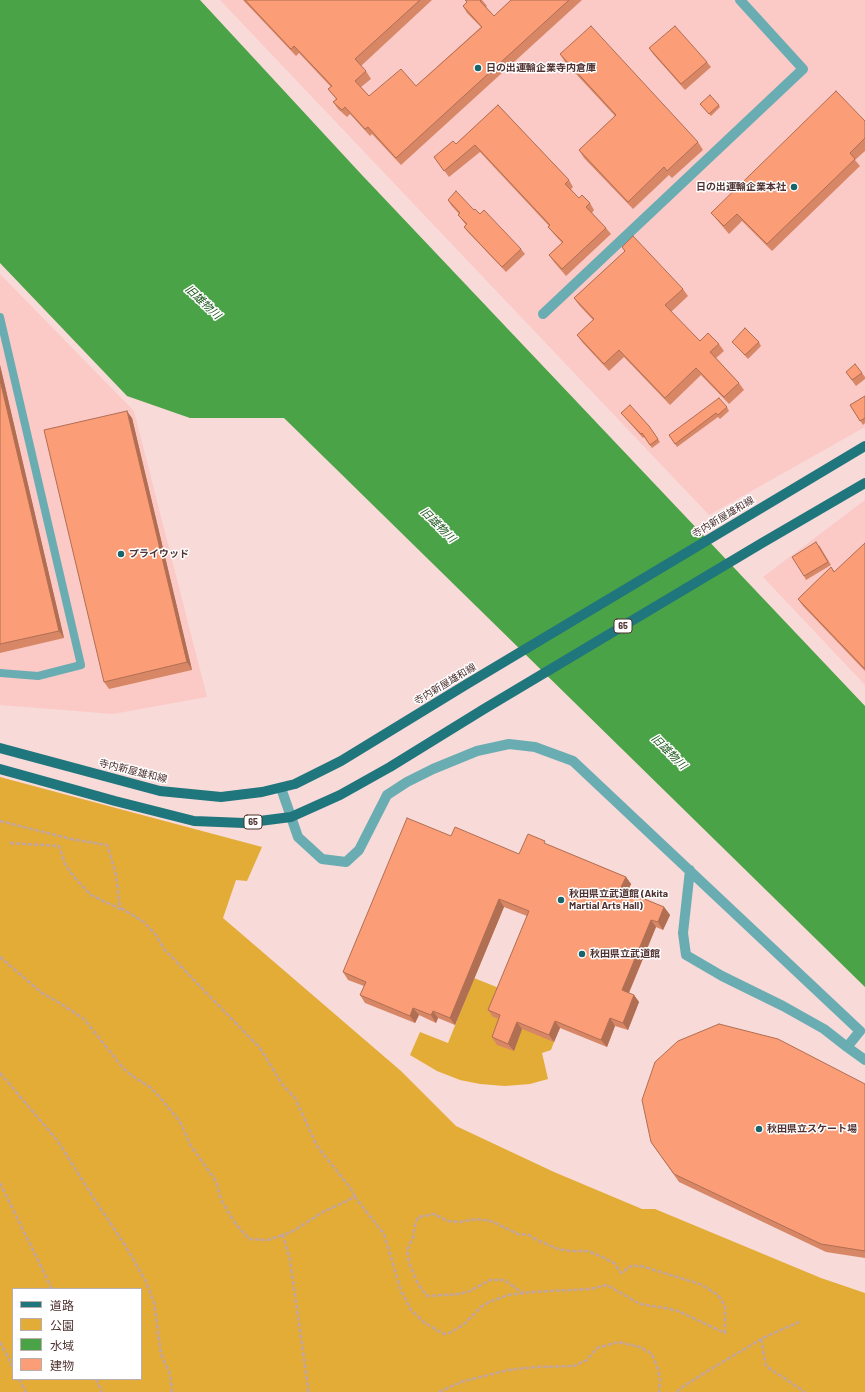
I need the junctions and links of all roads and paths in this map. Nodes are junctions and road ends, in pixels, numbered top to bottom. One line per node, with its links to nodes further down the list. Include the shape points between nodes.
1 (740, 0): 2 (street, via 803,69)
2 (543, 314)
3 (0, 317): 6 (lane, via 81,665 38,676)
4 (865, 446): 9 (main road, 寺内新屋雄和線, via 341,761 295,784)
5 (865, 483): 10 (main road, 65, via 390,767 340,795)
6 (0, 673)
7 (0, 748): 9 (main road, 寺内新屋雄和線, via 160,791 221,797)
8 (0, 769): 10 (main road, 65, via 194,821 244,824)
9 (281, 788): 10 (street)
10 (291, 817): 13 (street, via 298,837 322,859 346,862 359,850 388,795 407,782 477,751 509,744 535,747 573,761)
11 (0, 821): 12 (path, via 70,839 107,845 116,874 120,908 91,895 65,864 59,846)
12 (9, 843)
13 (690, 870): 16 (street, via 860,1031); 16 (street, via 684,932 686,955 824,1029)
14 (121, 908): 20 (path, via 144,922 164,949 260,1048 282,1084 295,1098 317,1146)
15 (0, 957): 21 (path, via 42,993 84,1019 123,1068 159,1096 180,1122 191,1146 216,1181 222,1200 235,1223 249,1239 268,1240)
16 (847, 1047): 17 (street)
17 (865, 1060)
18 (0, 1073): 32 (path, via 57,1140 146,1282 154,1302 162,1354 170,1374)
19 (0, 1183): 22 (path)
20 (355, 1197): 21 (path); 23 (path, via 384,1234 400,1291 411,1310 425,1323 444,1334 463,1325 489,1302)
21 (283, 1235): 33 (path, via 290,1260)
22 (52, 1288)
23 (523, 1293): 23 (path, via 590,1289 607,1284 640,1304 678,1312 725,1333 725,1306 718,1295 700,1284 641,1266 631,1266 621,1273 614,1263 588,1251 558,1249 491,1221 476,1218 460,1222 448,1221 434,1214 418,1217 407,1250 409,1263 418,1284 427,1296 460,1294 490,1280 504,1280)
24 (799, 1322): 25 (path)
25 (761, 1340): 36 (path); 37 (path, via 766,1366)
26 (0, 1342): 27 (path)
27 (12, 1365)
28 (20, 1380): 30 (path)
29 (96, 1380): 31 (path)
30 (26, 1392)
31 (102, 1392)
32 (172, 1392)
33 (308, 1392)
34 (439, 1392): 35 (path, via 461,1382 508,1370 574,1366 588,1360 597,1348 618,1342 640,1347 652,1354 658,1369)
35 (659, 1392)
36 (677, 1392)
37 (805, 1392)

